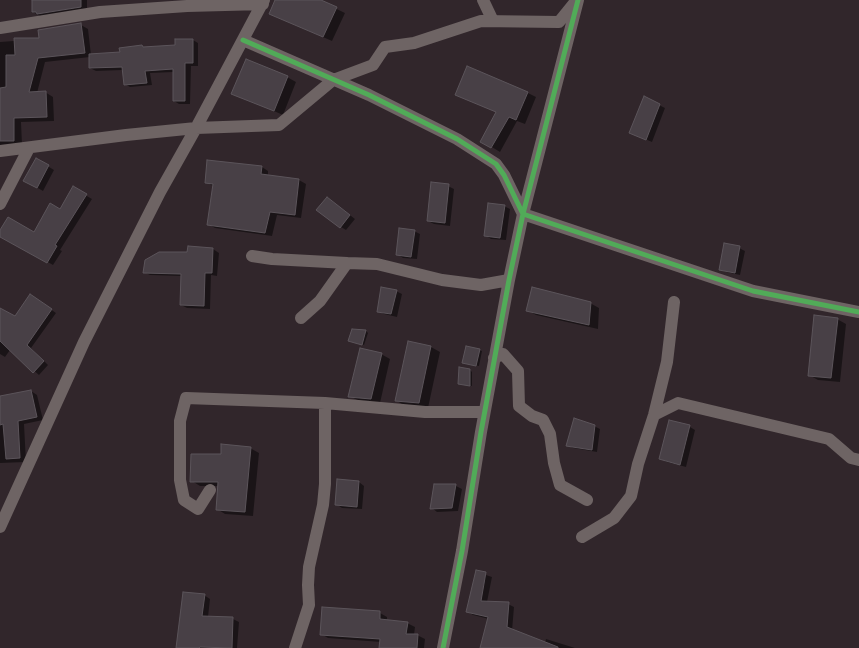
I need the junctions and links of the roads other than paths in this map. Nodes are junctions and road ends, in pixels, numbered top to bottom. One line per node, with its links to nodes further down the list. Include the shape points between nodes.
1 (483, 0): 6 (street)
2 (577, 0): 6 (street, via 559,22); 14 (street)
3 (264, 2): 4 (street); 8 (street)
4 (171, 4): 5 (street)
5 (115, 6): 7 (street)
6 (493, 20): 9 (street, via 481,20 414,43 385,47 373,65)
7 (0, 28)
8 (243, 40): 9 (street); 10 (street)
9 (333, 80): 10 (street, via 279,125); 14 (street, via 432,126 496,164)
10 (196, 128): 11 (street); 28 (street, via 84,342)
11 (30, 148): 12 (street); 13 (street)
12 (0, 151)
13 (0, 204)
14 (523, 214): 17 (street); 19 (street, via 753,290)
15 (252, 256): 16 (street)
16 (347, 264): 17 (street, via 377,264 442,280 481,285); 20 (street, via 320,301)
17 (509, 280): 21 (street)
18 (674, 302): 24 (street, via 667,362)
19 (859, 312)
20 (301, 318)
21 (494, 358): 23 (street); 27 (street, via 503,354 518,371 519,406 543,420 550,434 560,485)
22 (325, 403): 23 (street, via 425,412); 26 (street, via 186,398 180,421 180,480 184,500 198,509); 30 (street, via 323,505 309,567 309,605)
23 (484, 412): 31 (street)
24 (654, 415): 25 (street, via 678,403 828,439 851,458); 29 (street, via 630,496 614,518)
25 (859, 460)
26 (210, 490)
27 (587, 500)
28 (0, 527)
29 (582, 537)
30 (295, 648)
31 (443, 648)

